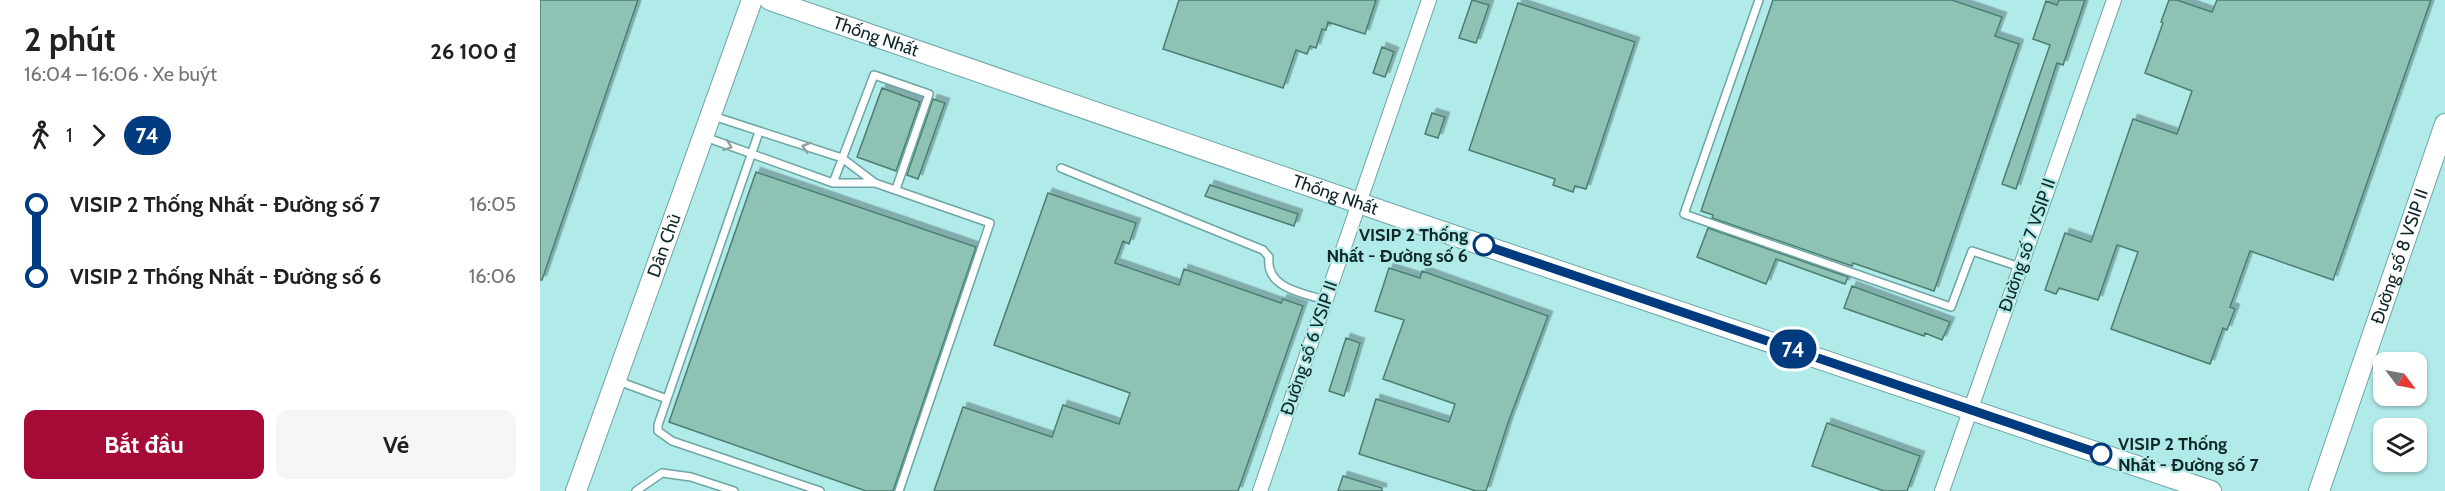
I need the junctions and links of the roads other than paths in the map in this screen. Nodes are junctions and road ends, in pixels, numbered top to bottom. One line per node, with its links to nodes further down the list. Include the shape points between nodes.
1 (752, 0): 6 (street, Dân Chủ)
2 (770, 0): 16 (street, Thống Nhất)
3 (1429, 0): 16 (street, Đường số 6 VSIP II)
4 (1759, 0): 17 (lane, via 1684,214 1951,307 1971,251)
5 (2114, 0): 17 (street, Đường số 7 VSIP II)
6 (711, 115): 8 (lane); 9 (street, Dân Chủ)
7 (2445, 124): 30 (street, Đường số 8 VSIP II)
8 (759, 132): 10 (lane); 11 (lane, one-way to 8)
9 (703, 137): 10 (lane, one-way to 10); 19 (street, Dân Chủ)
10 (752, 155): 13 (lane); 20 (lane)
11 (842, 158): 13 (lane); 14 (lane); 15 (lane, via 874,75 929,94)
12 (1061, 168): 18 (lane, via 1263,250 1269,257 1270,275 1278,282)
13 (833, 183): 14 (lane)
14 (875, 183): 15 (lane)
15 (896, 189): 26 (lane, via 990,223)
16 (1358, 202): 18 (street, Đường số 6 VSIP II); 21 (street, Thống Nhất)
17 (2020, 267): 21 (street, Đường số 7 VSIP II)
18 (1325, 300): 27 (street, Đường số 6 VSIP II)
19 (615, 380): 20 (lane); 22 (street, Dân Chủ)
20 (667, 399): 25 (lane, via 658,425 658,431 665,436)
21 (1970, 409): 28 (street, Đường số 7 VSIP II); 29 (street, Thống Nhất)
22 (576, 491)
23 (636, 491): 24 (lane, via 662,473 691,477)
24 (734, 491)
25 (820, 491)
26 (899, 491)
27 (1260, 491)
28 (1942, 491)
29 (2211, 491)
30 (2319, 491)

